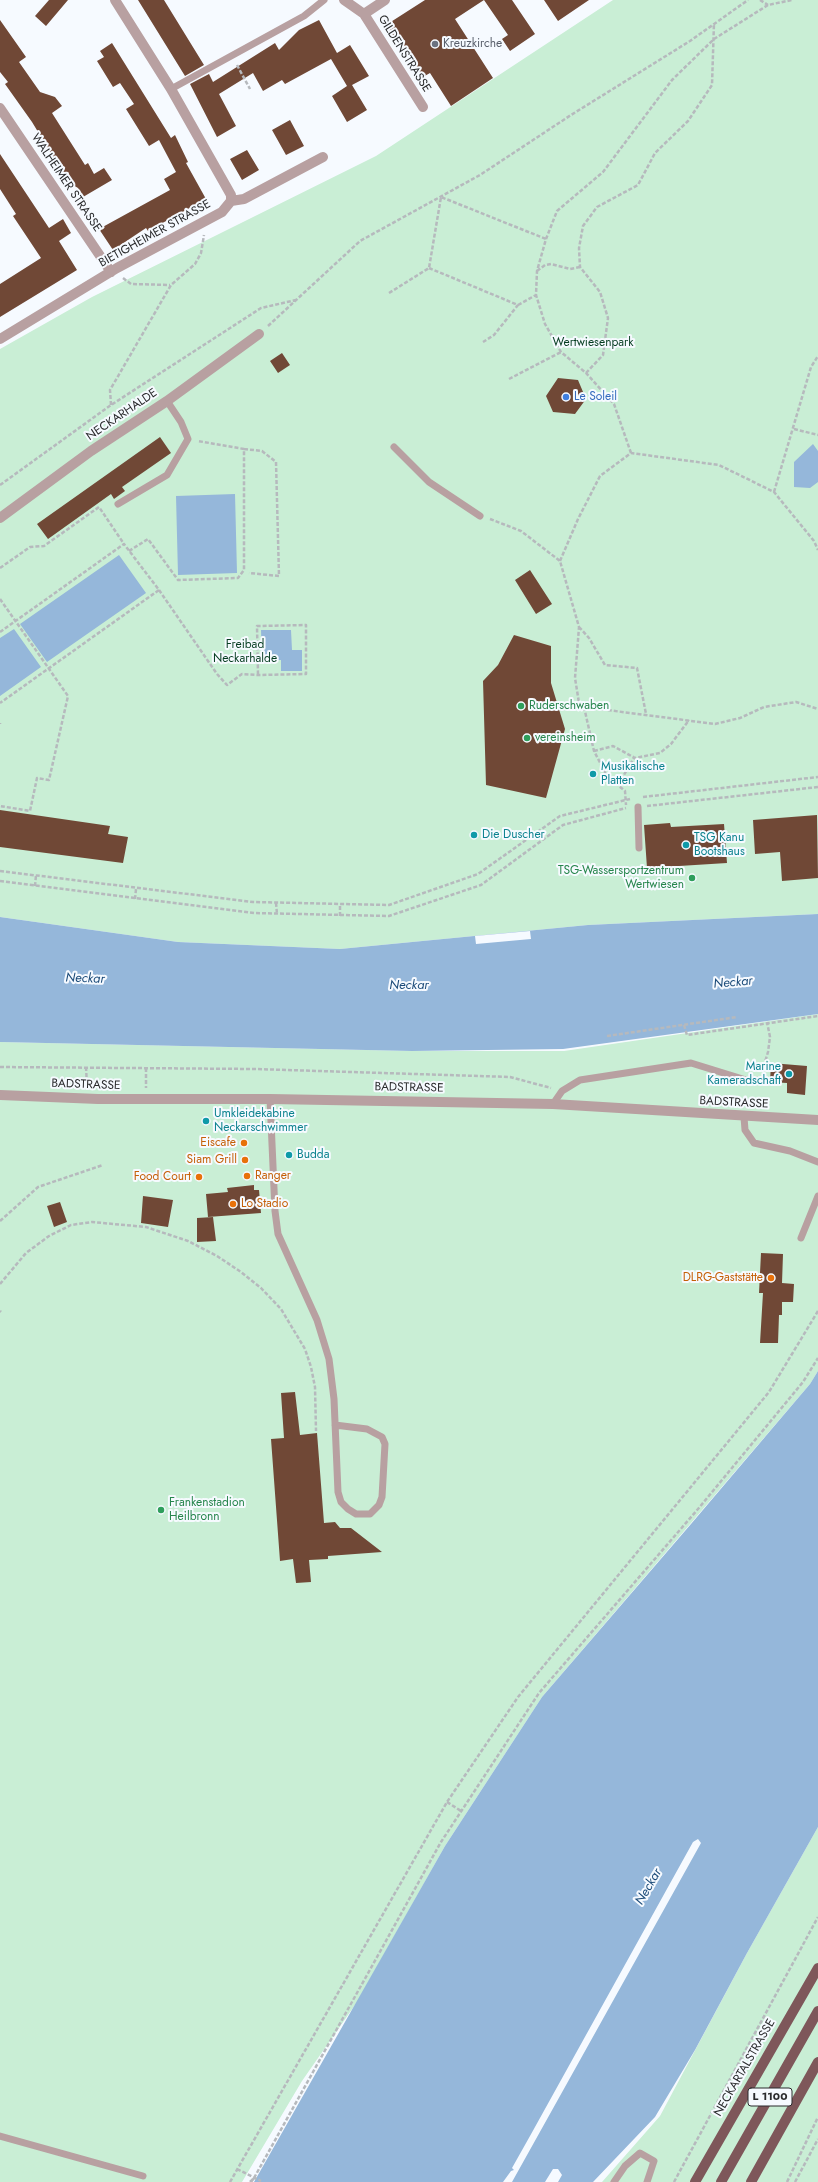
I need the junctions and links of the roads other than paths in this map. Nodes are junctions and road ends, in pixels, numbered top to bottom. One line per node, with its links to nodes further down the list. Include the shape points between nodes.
1 (115, 0): 6 (street)
2 (324, 0): 6 (lane, via 304,16)
3 (344, 0): 5 (street, GILDENSTRASSE)
4 (385, 0): 5 (street)
5 (364, 14): 8 (street, GILDENSTRASSE)
6 (171, 89): 10 (street, via 232,195)
7 (0, 108): 11 (street, WALHEIMER STRASSE)
8 (423, 108)
9 (323, 157): 10 (street, BIETIGHEIMER STRASSE, via 244,199)
10 (231, 201): 11 (street, BIETIGHEIMER STRASSE, via 227,208 203,223)
11 (114, 270): 13 (street, BIETIGHEIMER STRASSE)
12 (259, 334): 14 (street, NECKARHALDE)
13 (0, 339)
14 (167, 401): 16 (lane, via 181,422 188,439 167,475); 18 (street, NECKARHALDE, via 91,451)
15 (394, 447): 17 (lane, via 429,482)
16 (118, 504)
17 (480, 516)
18 (0, 518)
19 (638, 807): 20 (lane)
20 (639, 848)
21 (756, 1080): 24 (lane, via 746,1080 691,1063 580,1080 562,1091)
22 (0, 1095): 23 (street, BADSTRASSE)
23 (270, 1099): 24 (street, BADSTRASSE); 30 (lane, via 278,1234 306,1292 324,1342 334,1399)
24 (552, 1104): 25 (street, BADSTRASSE)
25 (744, 1117): 26 (street, BADSTRASSE); 27 (lane, via 745,1130 754,1143 790,1150)
26 (818, 1120)
27 (818, 1162)
28 (818, 1196): 29 (lane)
29 (801, 1238)
30 (335, 1425): 30 (lane, via 335,1462 341,1502 356,1514 370,1514 382,1497 385,1444 382,1437 367,1429)
31 (818, 1968): 38 (main road, NECKARTALSTRASSE)
32 (818, 2011): 39 (main road, L 1100)
33 (818, 2062): 40 (main road, L 1100)
34 (0, 2136): 35 (lane)
35 (143, 2176)
36 (614, 2182): 37 (lane, via 625,2166 640,2153 654,2161)
37 (647, 2182)
38 (695, 2182)
39 (721, 2182)
40 (752, 2182)

